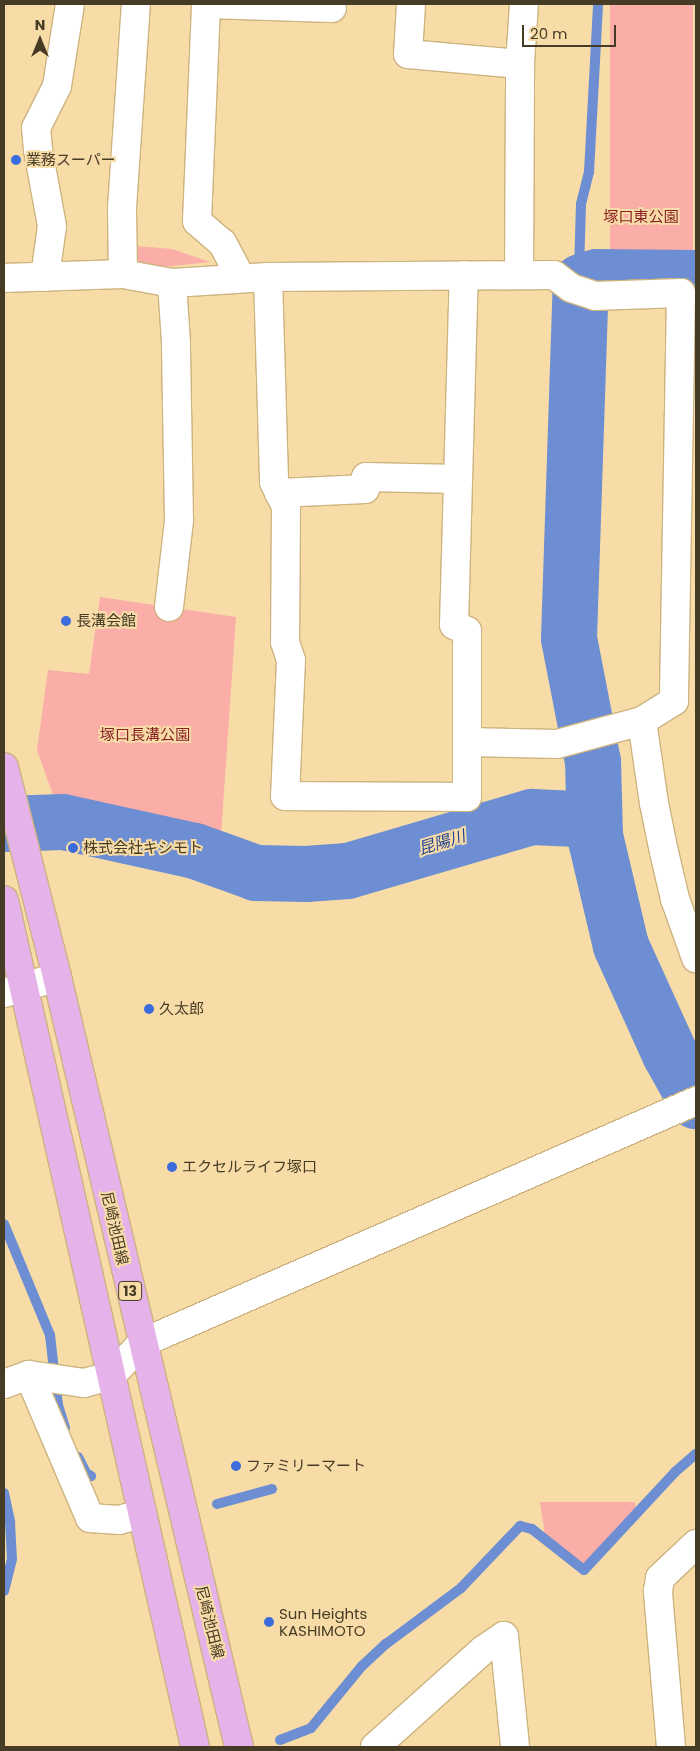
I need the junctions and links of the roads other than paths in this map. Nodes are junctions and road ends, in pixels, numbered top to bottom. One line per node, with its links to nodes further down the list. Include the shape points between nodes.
1 (70, 4): 10 (street, via 57,86 36,128 52,226)
2 (136, 4): 7 (street, via 122,208)
3 (411, 4): 6 (street, via 408,54)
4 (524, 4): 6 (street)
5 (332, 8): 13 (street, via 206,4 197,221 222,243)
6 (520, 64): 9 (street)
7 (122, 274): 10 (street); 14 (street)
8 (464, 275): 9 (street); 11 (street); 15 (street)
9 (519, 275): 18 (street, via 554,275 583,292 680,293 674,701)
10 (45, 277): 12 (street)
11 (268, 277): 13 (street); 16 (street, via 274,482)
12 (4, 278)
13 (241, 278): 14 (street)
14 (172, 282): 17 (street, via 179,520)
15 (458, 479): 16 (street, via 366,477 365,490); 19 (street, via 454,625 467,631)
16 (280, 493): 19 (street, via 286,507 285,642 291,660 285,796 467,797)
17 (169, 607)
18 (642, 721): 19 (street, via 557,744); 22 (street, via 664,852 675,898)
19 (468, 742)
20 (4, 767): 23 (main road, 尼崎池田線 / 13)
21 (4, 900): 24 (main road, 13)
22 (696, 958)
23 (57, 978): 24 (street); 26 (main road, 尼崎池田線 / 13)
24 (14, 990): 27 (main road, 13)
25 (690, 1104): 26 (street)
26 (142, 1343): 27 (street); 33 (main road, 尼崎池田線 / 13)
27 (111, 1376): 28 (street, via 84,1383); 30 (main road, 13)
28 (47, 1378): 29 (street); 30 (street, via 90,1518 119,1520)
29 (4, 1384)
30 (142, 1514): 32 (main road, 13)
31 (696, 1544): 36 (street, via 660,1578 658,1591)
32 (195, 1747)
33 (239, 1747)
34 (375, 1747): 35 (street, via 483,1650 504,1636)
35 (515, 1747)
36 (671, 1747)

